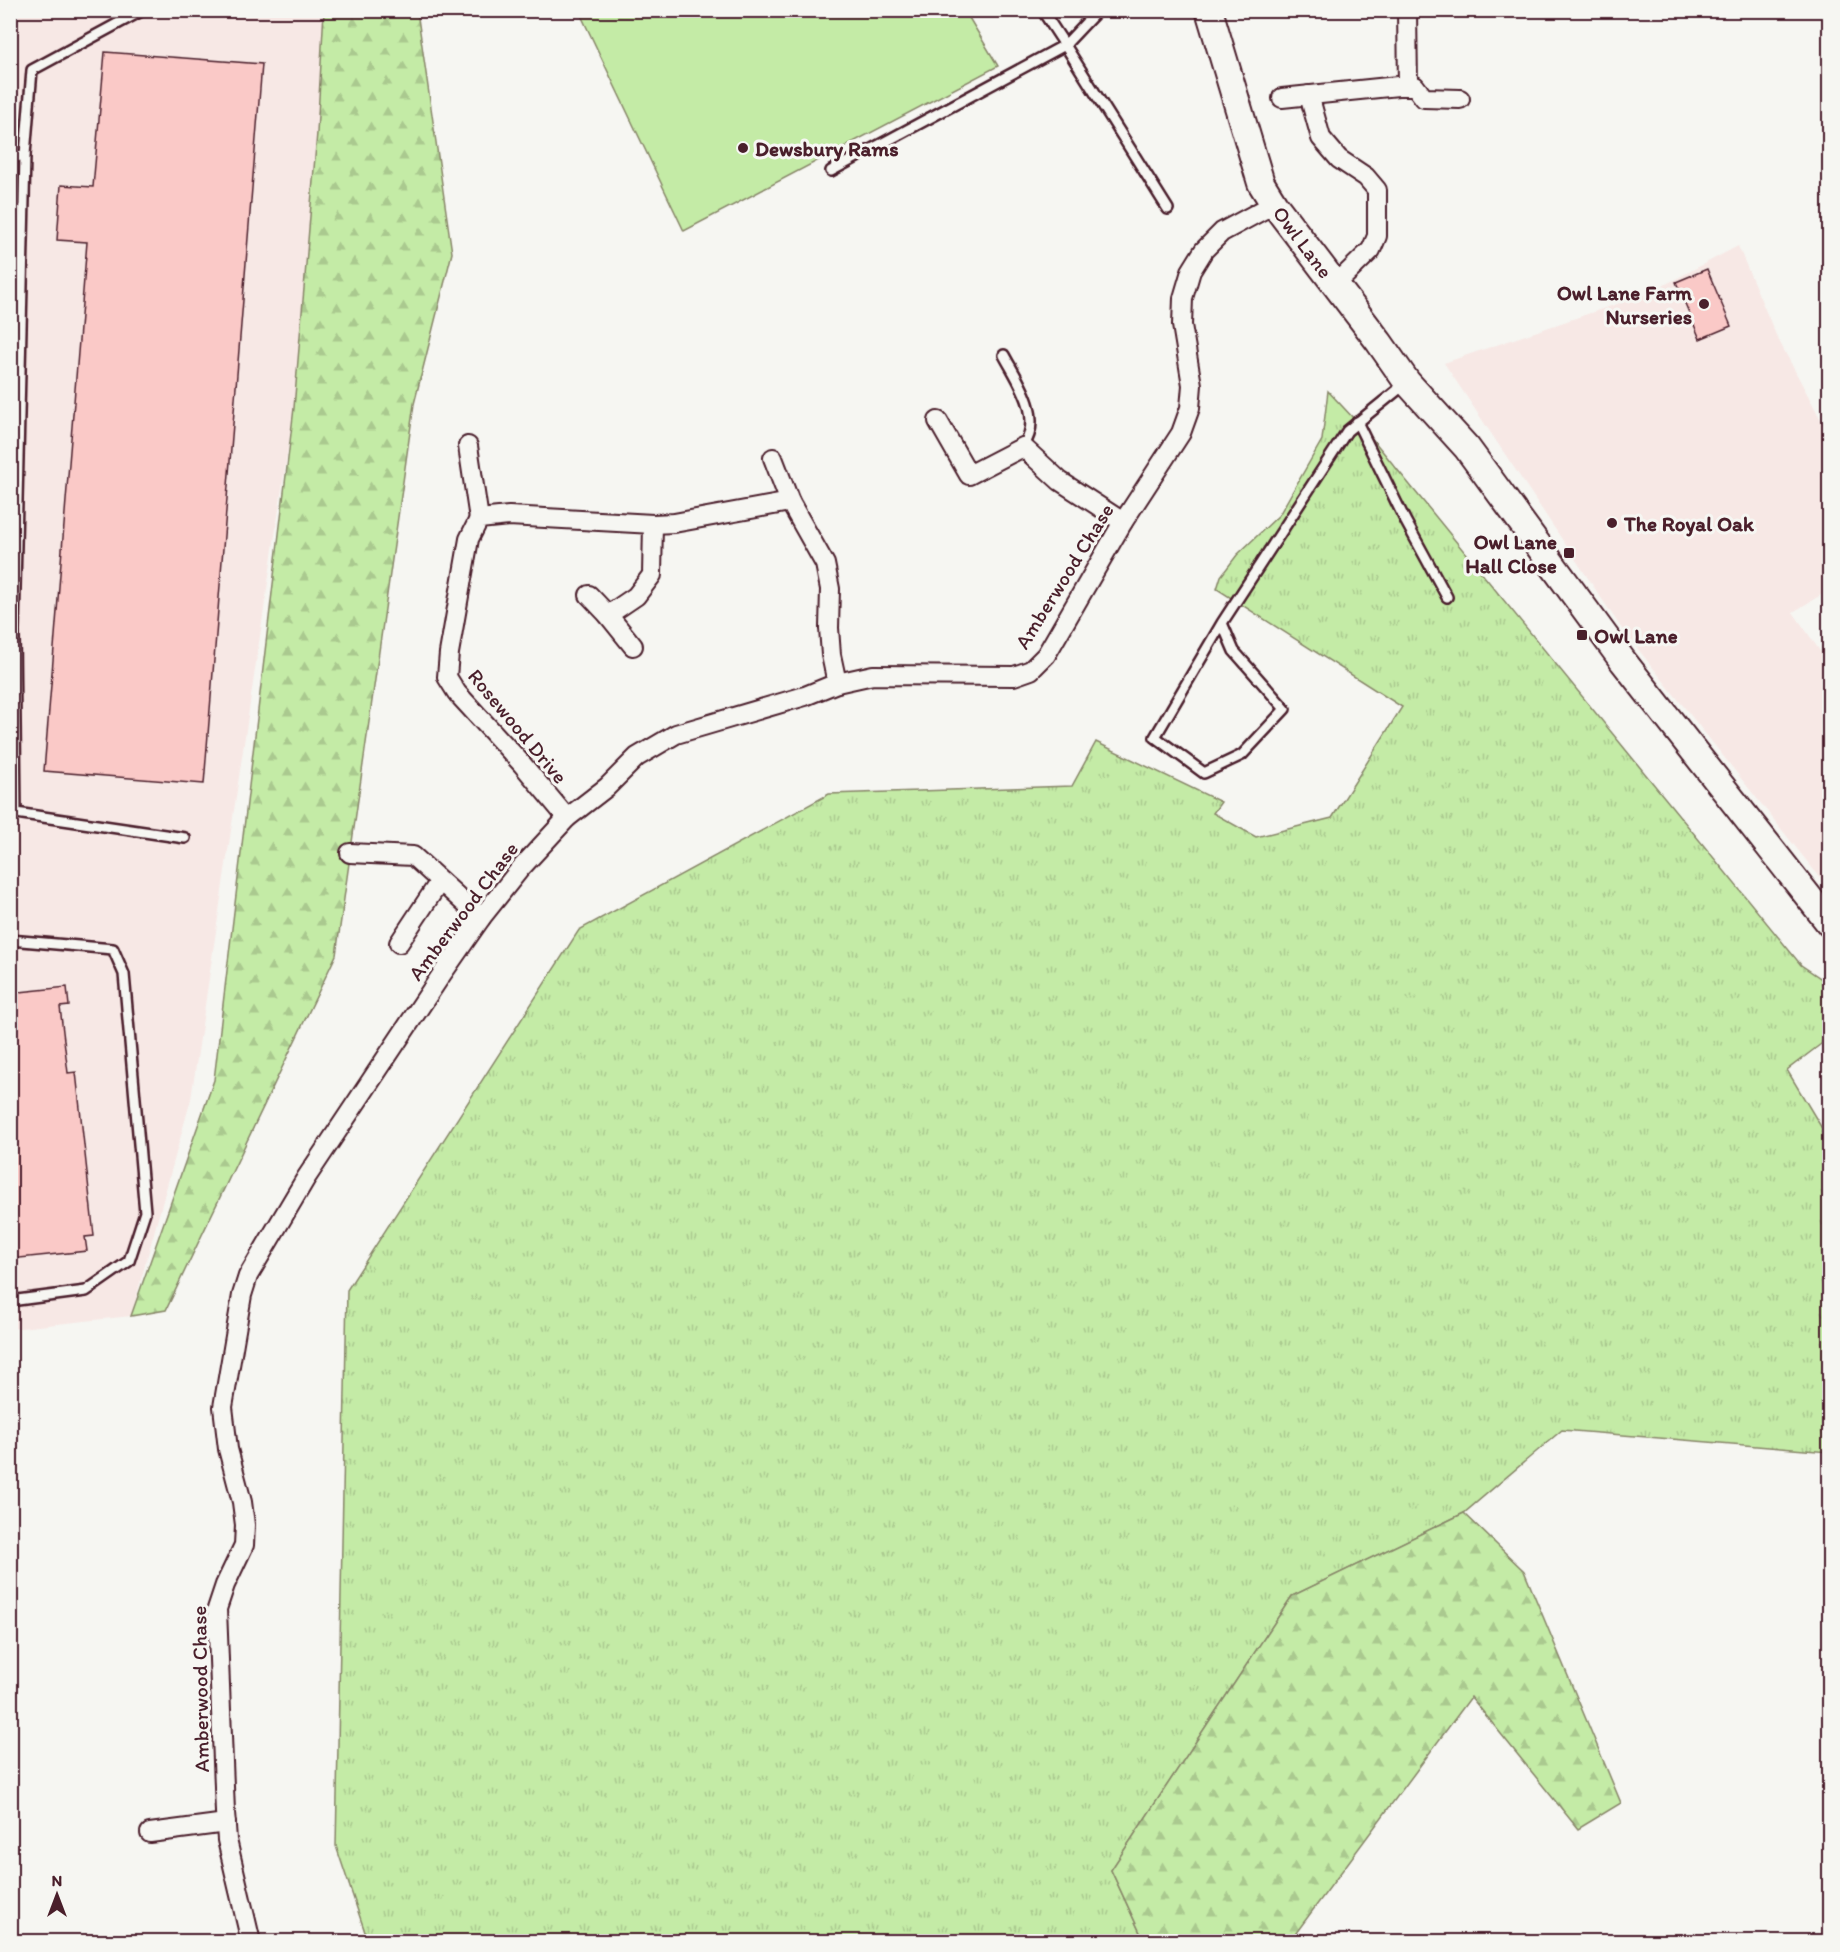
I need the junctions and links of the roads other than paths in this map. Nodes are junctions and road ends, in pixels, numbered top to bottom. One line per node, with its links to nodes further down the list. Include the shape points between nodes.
1 (143, 10): 11 (lane, via 32,70)
2 (1042, 10): 6 (lane)
3 (1098, 10): 6 (lane)
4 (1407, 10): 7 (street)
5 (1208, 11): 14 (main road, Owl Lane, via 1261,183)
6 (1065, 45): 13 (lane); 15 (lane)
7 (1408, 86): 8 (street); 10 (street, via 1415,86 1424,98)
8 (1309, 95): 9 (street); 16 (street, via 1321,138 1339,159 1366,177 1377,190 1377,236 1371,250)
9 (1282, 98)
10 (1460, 99)
11 (25, 155): 12 (lane); 33 (lane)
12 (10, 158)
13 (831, 171)
14 (1274, 204): 16 (main road, Owl Lane); 26 (street, Amberwood Chase, via 1222,232 1191,271 1183,298 1182,325 1192,384 1190,408 1181,433)
15 (1168, 209)
16 (1335, 285): 18 (main road, Owl Lane)
17 (1004, 355): 22 (lane, via 1032,417 1030,436)
18 (1407, 382): 20 (lane); 40 (main road, Owl Lane, via 1467,448 1623,662)
19 (938, 421): 22 (street, via 969,475)
20 (1357, 422): 29 (lane); 31 (lane, via 1347,431)
21 (468, 446): 25 (street)
22 (1023, 447): 26 (street, via 1060,481)
23 (773, 458): 24 (street)
24 (790, 502): 27 (street); 34 (street, via 825,564 830,589 829,637)
25 (479, 519): 27 (street, via 508,516); 35 (street, Rosewood Drive, via 469,539 447,677)
26 (1123, 522): 34 (street, Amberwood Chase, via 1046,655 1031,670 1014,676 873,675)
27 (653, 524): 30 (street, via 652,575 636,596)
28 (589, 595): 30 (street)
29 (1447, 597)
30 (608, 615): 32 (street)
31 (1222, 623): 31 (lane, via 1155,737 1204,773 1242,755 1285,709 1234,651)
32 (633, 646)
33 (13, 668): 36 (lane, via 16,813)
34 (837, 683): 35 (street, Amberwood Chase, via 676,734 638,757)
35 (567, 818): 39 (street, Amberwood Chase)
36 (185, 838)
37 (350, 853): 38 (street, via 413,856)
38 (440, 881): 39 (street); 42 (street)
39 (481, 918): 44 (street, Amberwood Chase, via 306,1178 260,1254 242,1295 223,1407 245,1525 244,1545 217,1609)
40 (1830, 924)
41 (10, 940): 43 (lane, via 113,949 124,974 145,1212 129,1261 86,1291)
42 (399, 943)
43 (10, 1301)
44 (226, 1823): 45 (street); 46 (street, Amberwood Chase)
45 (150, 1833)
46 (251, 1941)

